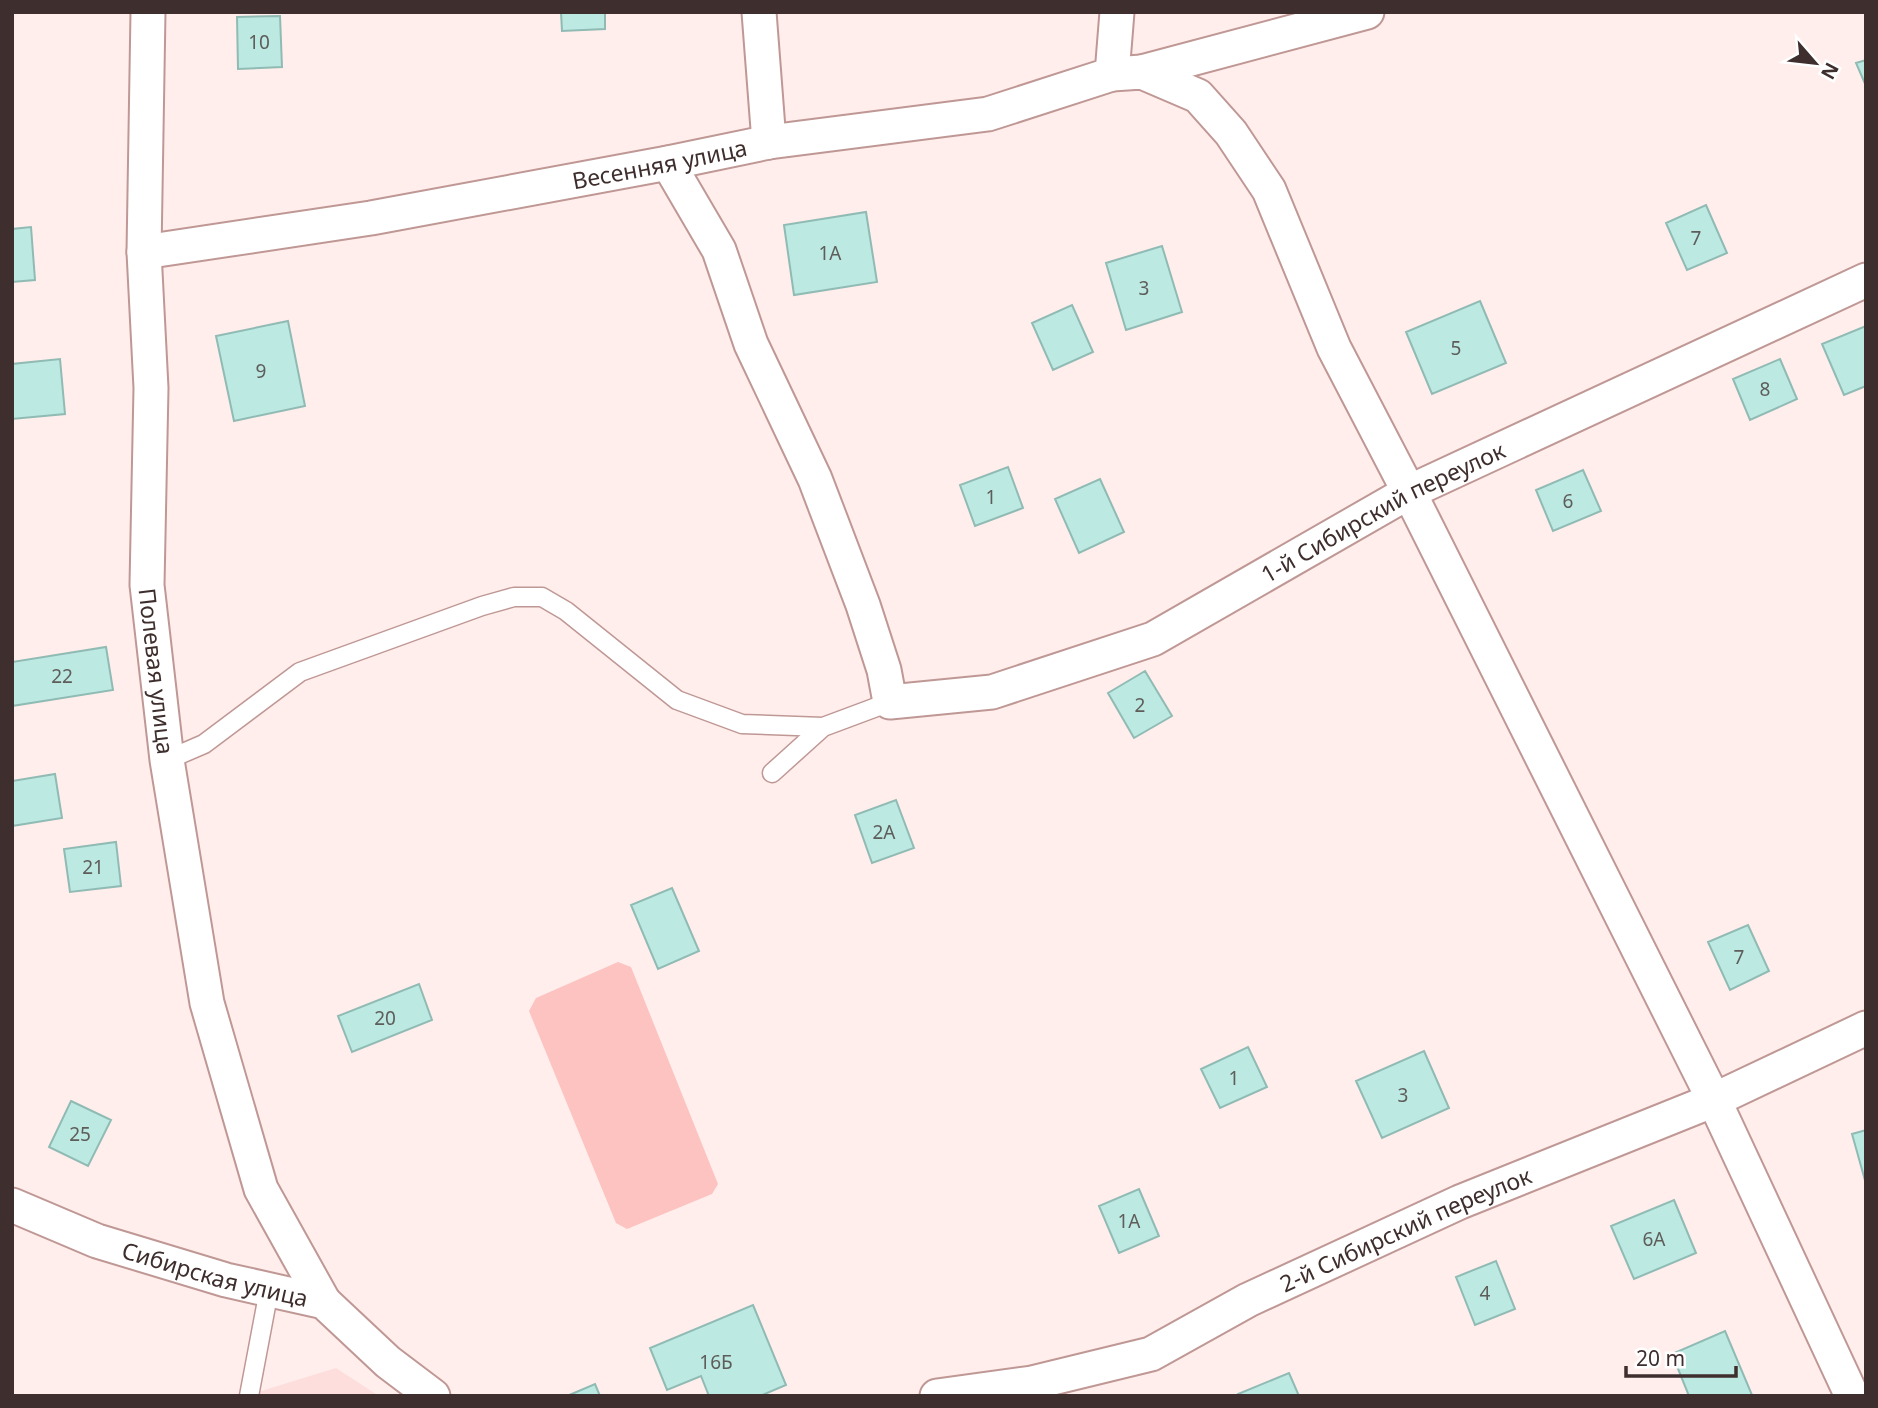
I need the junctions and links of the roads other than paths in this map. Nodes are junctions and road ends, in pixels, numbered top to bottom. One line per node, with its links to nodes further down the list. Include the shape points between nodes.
1 (148, 12): 8 (street, Полевая улица)
2 (759, 12): 6 (street)
3 (1117, 12): 5 (street)
4 (1367, 12): 5 (street, Весенняя улица)
5 (1127, 73): 6 (street, Весенняя улица, via 988,114); 10 (street, via 1198,96 1231,133 1269,190 1334,348)
6 (769, 142): 7 (street, Весенняя улица)
7 (668, 163): 8 (street, Весенняя улица, via 371,218); 11 (street, via 719,250 751,344 815,479 863,605)
8 (145, 252): 13 (street, Полевая улица, via 151,388 147,585)
9 (1866, 280): 10 (street, 1-й Сибирский переулок)
10 (1409, 492): 11 (street, 1-й Сибирский переулок, via 1153,639 992,692); 16 (street)
11 (890, 702): 12 (lane)
12 (823, 727): 13 (lane, via 742,724 677,700 566,611 542,597 514,597 300,671 204,744); 14 (lane)
13 (167, 760): 19 (street, Полевая улица, via 208,1003 253,1162 261,1189)
14 (772, 773)
15 (1866, 1028): 16 (street, 2-й Сибирский переулок)
16 (1714, 1100): 20 (street, 2-й Сибирский переулок, via 1460,1202 1248,1300 1151,1354); 24 (street)
17 (12, 1205): 18 (street, Сибирская улица, via 97,1241)
18 (269, 1290): 19 (street, Сибирская улица); 21 (lane)
19 (324, 1302): 22 (street, Сибирская улица, via 388,1362)
20 (1036, 1389): 23 (street, 2-й Сибирский переулок)
21 (249, 1396)
22 (433, 1396)
23 (937, 1396)
24 (1852, 1396)

